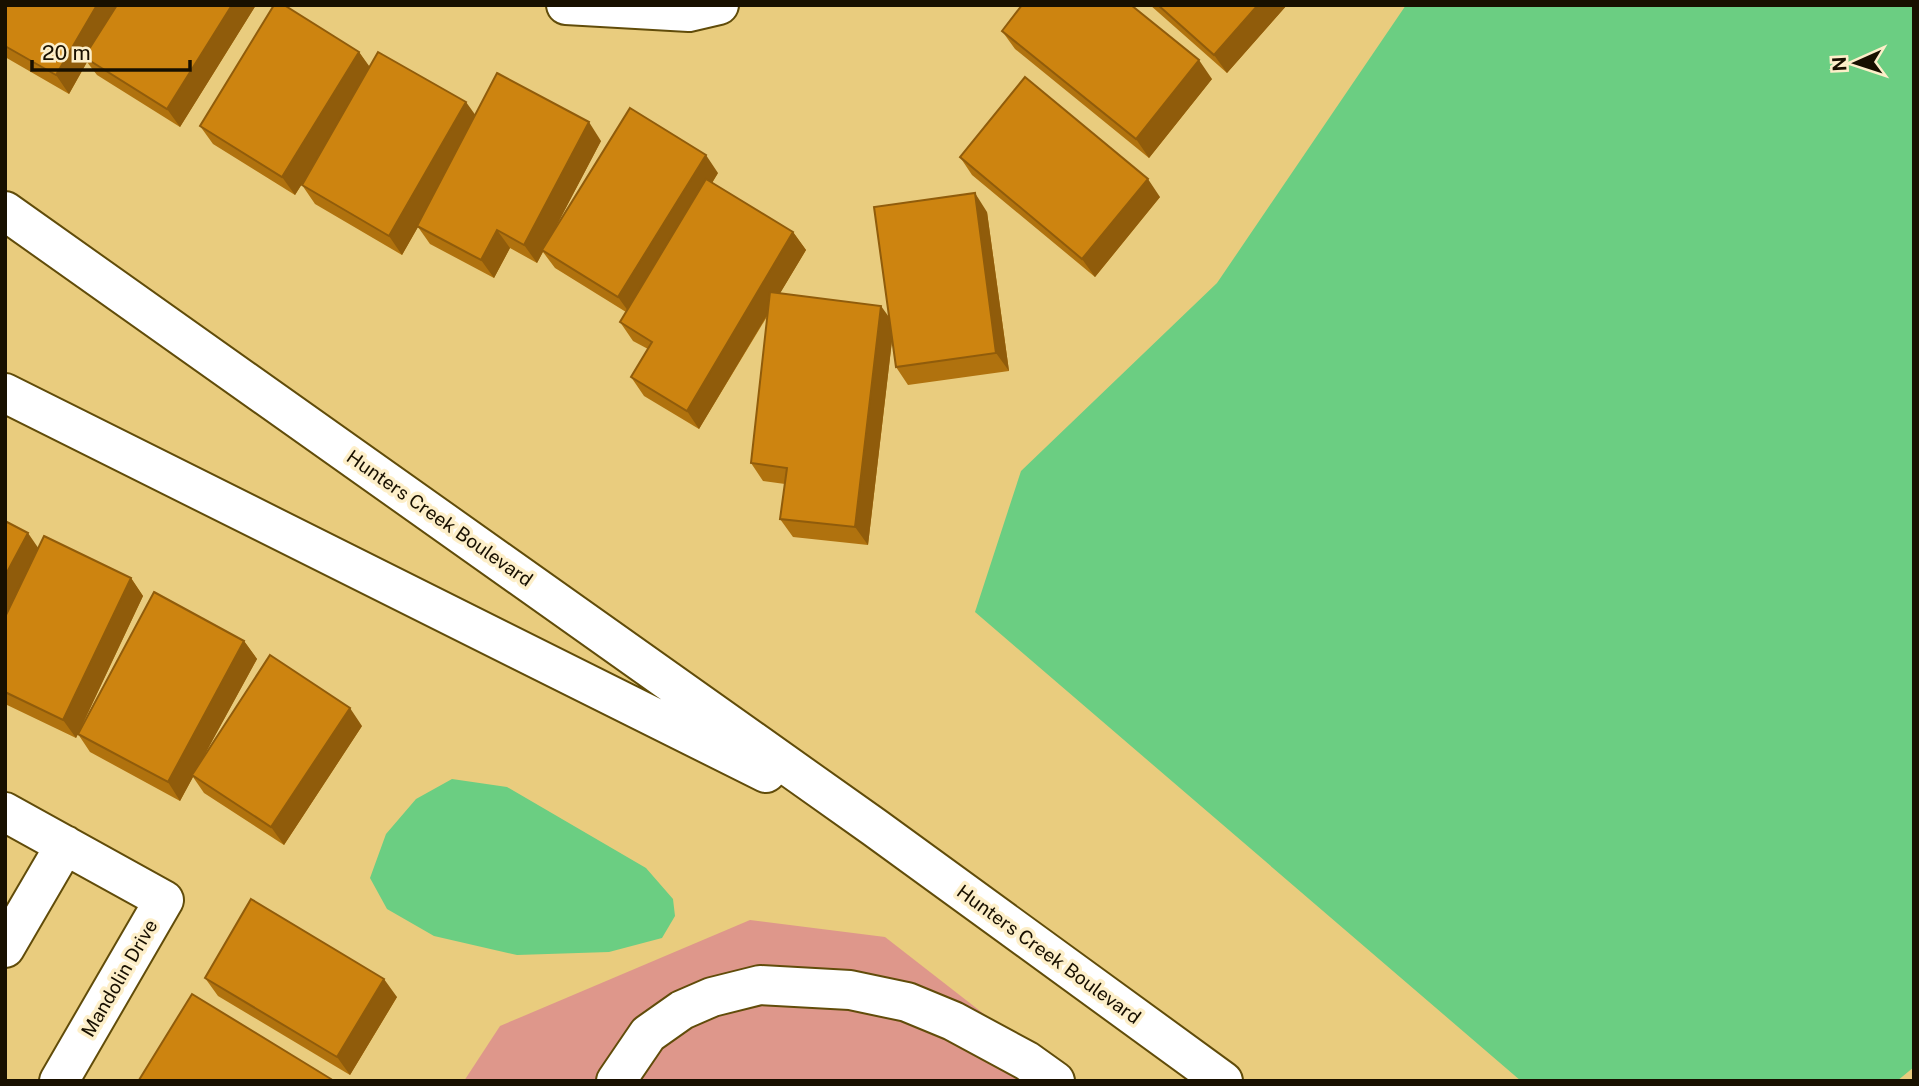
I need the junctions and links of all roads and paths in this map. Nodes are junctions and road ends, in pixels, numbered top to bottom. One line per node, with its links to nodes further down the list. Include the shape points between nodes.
1 (566, 5): 2 (street, via 689,12)
2 (719, 5)
3 (5, 211): 6 (street, Hunters Creek Boulevard)
4 (5, 393): 6 (street, Hunters Creek Boulevard)
5 (5, 812): 7 (street, Mandolin Drive)
6 (874, 827): 12 (street, Hunters Creek Boulevard)
7 (65, 845): 8 (street); 9 (street, Mandolin Drive, via 164,900)
8 (5, 948)
9 (59, 1081)
10 (616, 1081): 11 (street, via 648,1034 682,1010 760,985 850,990 907,1002 953,1021)
11 (1055, 1081)
12 (1223, 1081)

